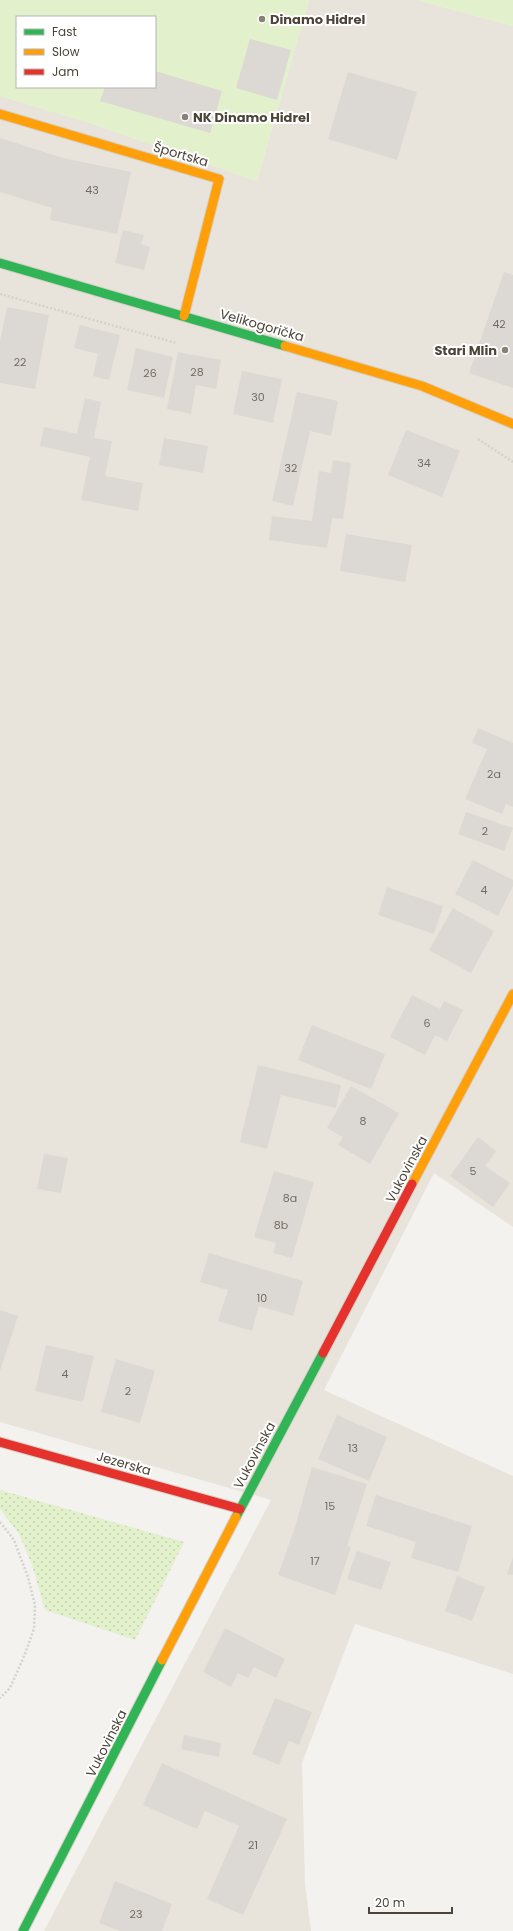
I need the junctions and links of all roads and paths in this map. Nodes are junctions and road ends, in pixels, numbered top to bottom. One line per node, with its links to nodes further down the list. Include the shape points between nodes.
1 (0, 114): 3 (main road, Športska, via 220,179)
2 (0, 264): 3 (main road, Velikogorička)
3 (184, 316): 4 (main road, Velikogorička, via 422,386)
4 (513, 424)
5 (513, 994): 7 (main road, Vukovinska)
6 (0, 1442): 7 (main road, Jezerska)
7 (240, 1509): 10 (main road, Vukovinska)
8 (0, 1522): 9 (path, via 14,1540 35,1605 34,1629 25,1654 10,1688)
9 (0, 1698)
10 (24, 1931)

